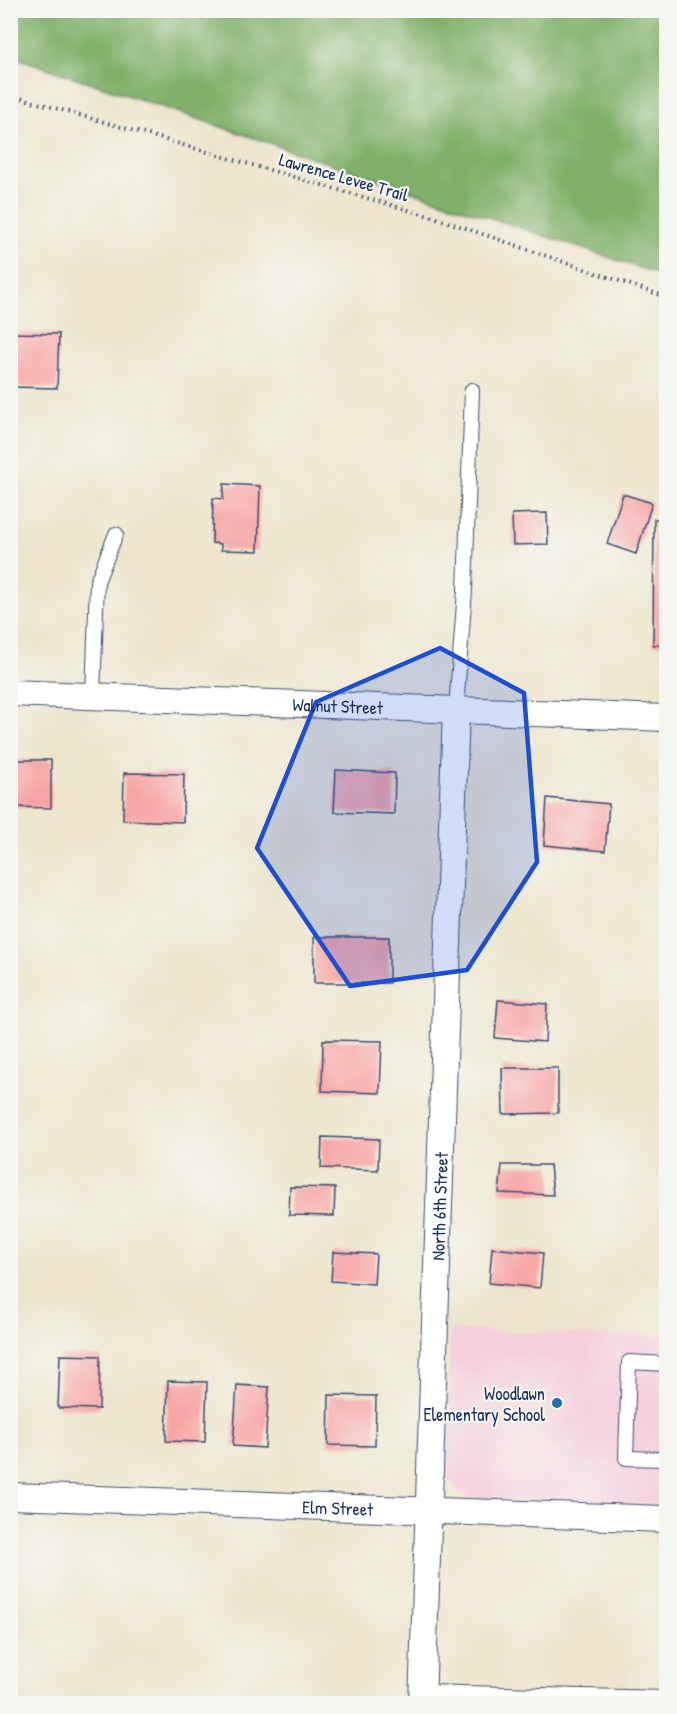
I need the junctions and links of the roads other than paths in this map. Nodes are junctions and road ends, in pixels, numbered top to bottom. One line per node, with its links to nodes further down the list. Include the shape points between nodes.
1 (472, 390): 5 (lane)
2 (117, 534): 4 (lane, via 97,582)
3 (10, 693): 4 (street, Walnut Street)
4 (93, 696): 5 (street, Walnut Street)
5 (456, 710): 6 (street, Walnut Street); 10 (street, North 6th Street)
6 (666, 718)
7 (666, 1364): 8 (lane, via 629,1362 626,1458)
8 (666, 1459)
9 (10, 1496): 10 (street, Elm Street)
10 (428, 1511): 11 (street, Elm Street); 12 (street, North 6th Street)
11 (666, 1519)
12 (422, 1698): 13 (lane)
13 (666, 1698)

